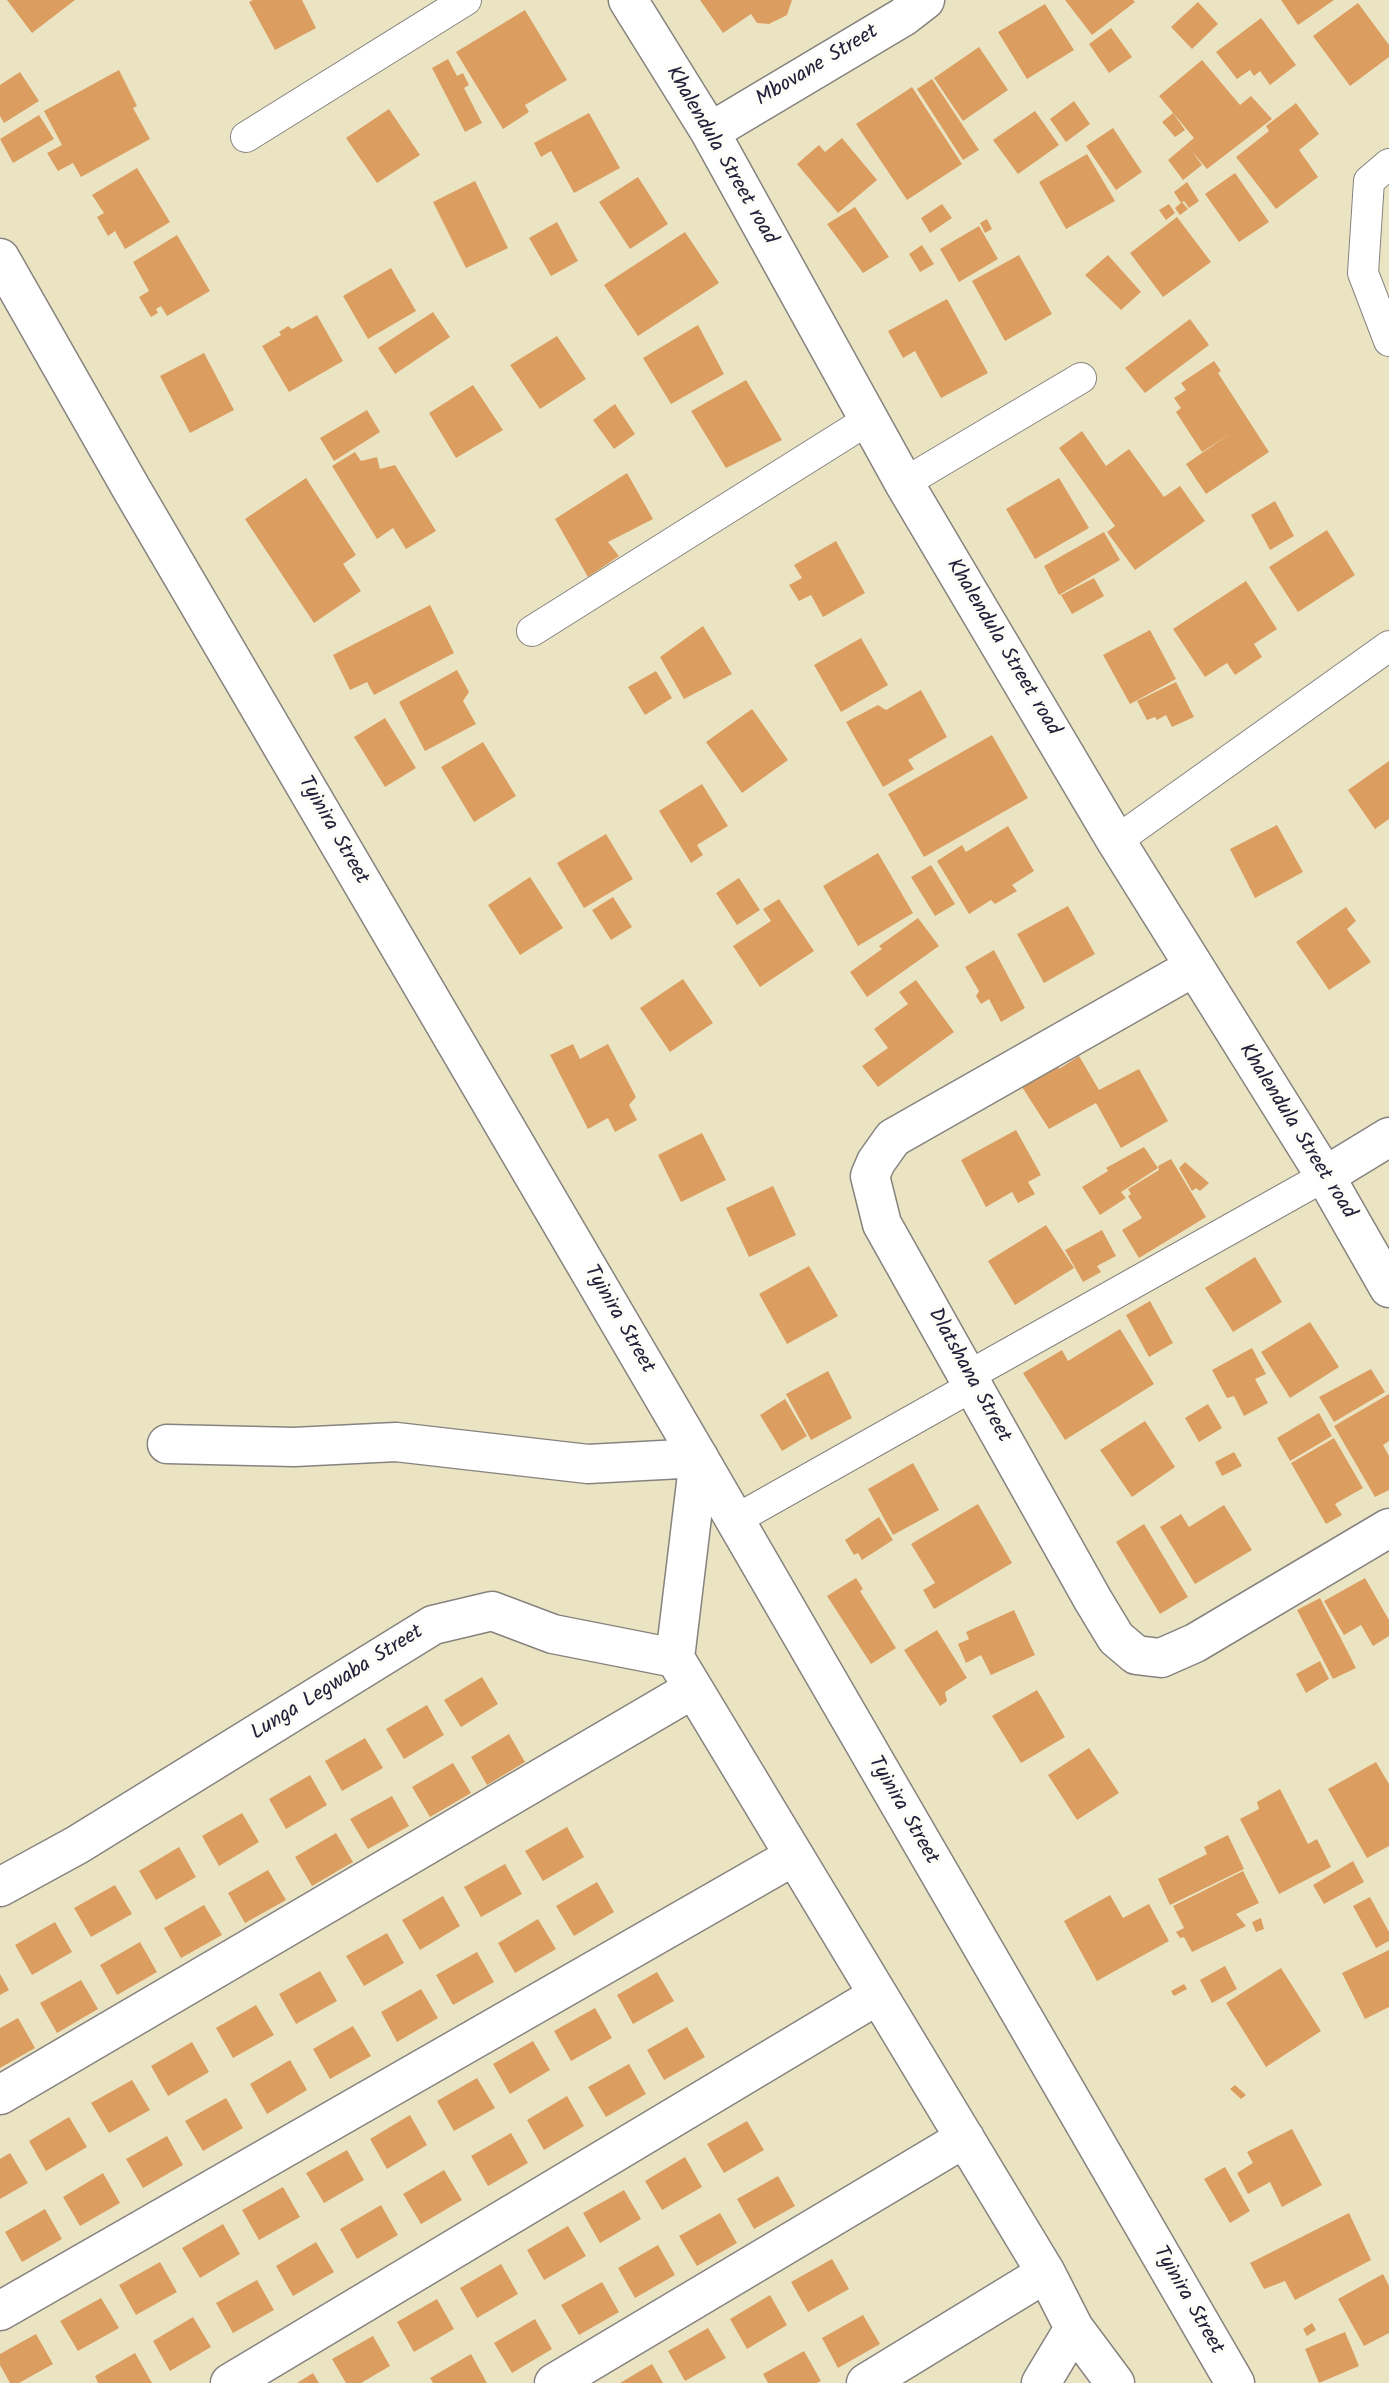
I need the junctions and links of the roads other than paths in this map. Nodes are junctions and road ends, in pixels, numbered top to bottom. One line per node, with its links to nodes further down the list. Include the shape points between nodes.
1 (466, 0): 5 (lane)
2 (628, 0): 4 (street, Khalendula Street road)
3 (925, 0): 4 (street, Mbovane Street)
4 (710, 132): 10 (street, Khalendula Street road)
5 (246, 137)
6 (1389, 164): 8 (lane, via 1369,181 1363,273)
7 (0, 258): 21 (street, Tyinira Street)
8 (1389, 341)
9 (1081, 378): 11 (lane)
10 (868, 420): 11 (street, Khalendula Street road); 12 (lane)
11 (904, 483): 14 (street, Khalendula Street road)
12 (532, 631)
13 (1389, 646): 14 (lane)
14 (1116, 841): 15 (street, Khalendula Street road)
15 (1194, 967): 17 (street, Khalendula Street road); 19 (street, Dlatshana Street, via 893,1138 876,1162 870,1176 882,1224)
16 (1389, 1137): 17 (street)
17 (1325, 1176): 18 (street, Khalendula Street road); 19 (lane)
18 (1389, 1288)
19 (970, 1381): 22 (lane); 23 (street, Dlatshana Street, via 1116,1638 1136,1655 1161,1658 1195,1643)
20 (167, 1444): 21 (street, via 294,1447 396,1442 588,1464)
21 (699, 1458): 22 (street, Tyinira Street); 24 (street)
22 (735, 1520): 38 (street, Tyinira Street)
23 (1389, 1528)
24 (684, 1673): 25 (street); 26 (street, Lunga Legwaba Street, via 492,1611 433,1625 77,1845); 28 (street)
25 (794, 1856): 27 (street); 31 (street)
26 (0, 1887)
27 (878, 1995): 29 (street); 33 (street)
28 (0, 2095)
29 (965, 2138): 30 (street); 34 (street)
30 (1046, 2273): 32 (street); 35 (street)
31 (0, 2311)
32 (1074, 2328): 36 (street); 37 (street)
33 (230, 2383)
34 (554, 2383)
35 (866, 2383)
36 (1041, 2383)
37 (1115, 2383)
38 (1235, 2383)

